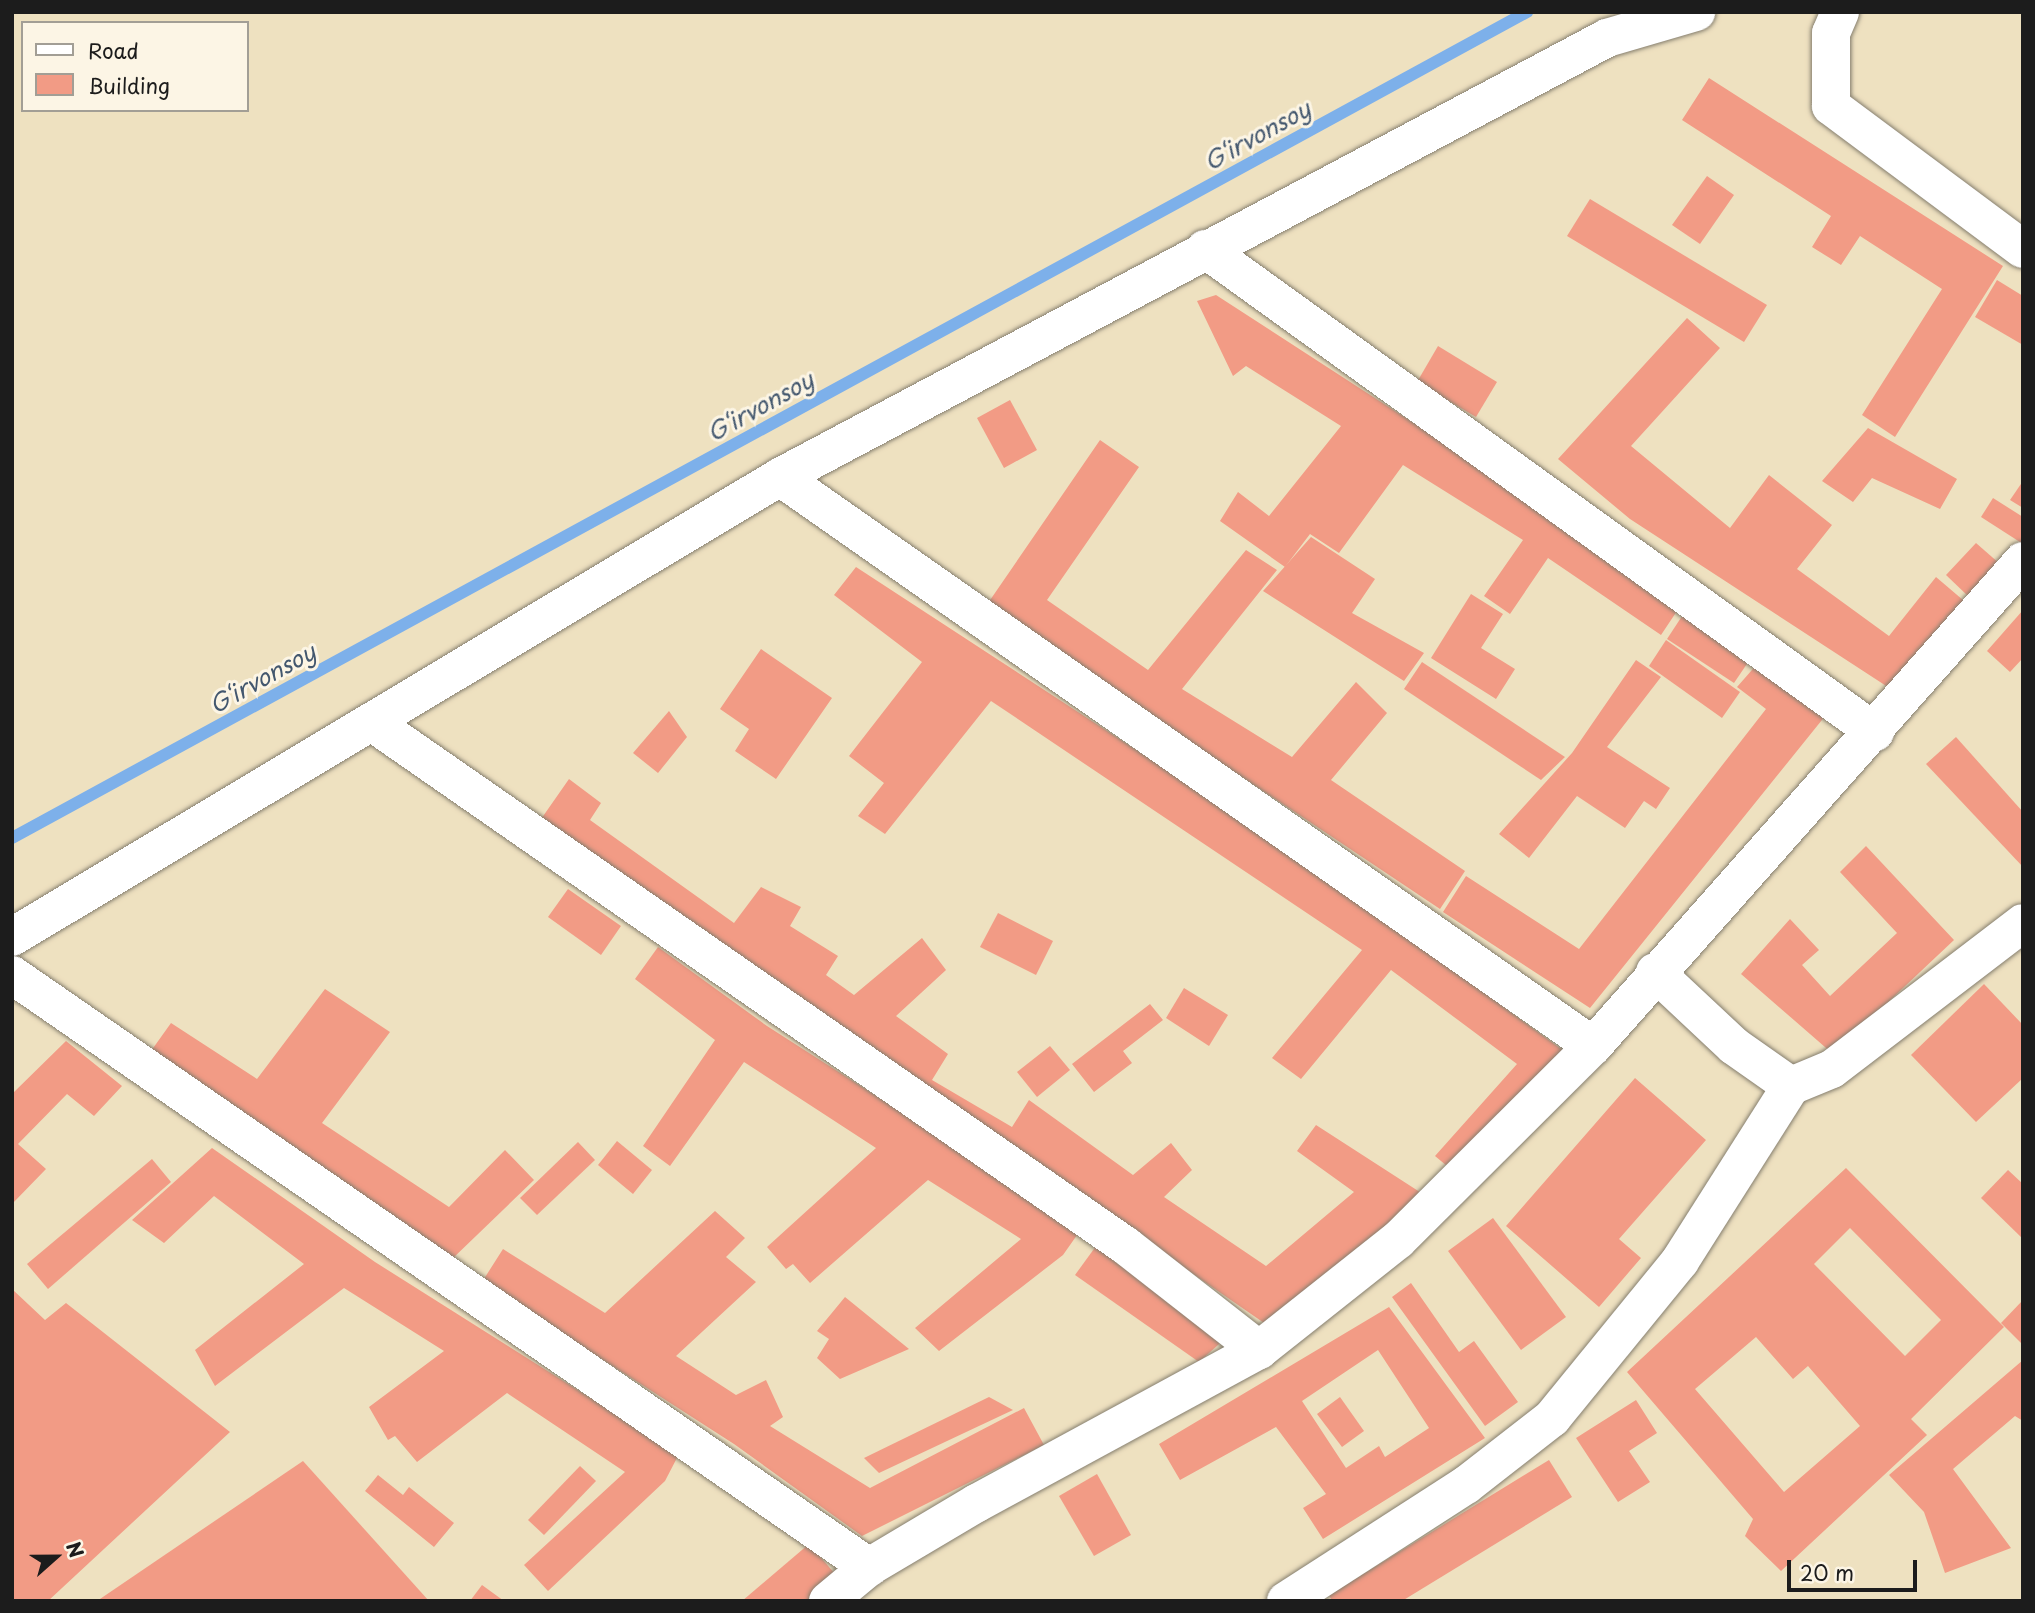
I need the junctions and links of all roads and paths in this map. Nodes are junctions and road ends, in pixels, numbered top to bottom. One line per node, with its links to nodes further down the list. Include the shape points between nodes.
1 (1696, 12): 3 (street, via 1607,38)
2 (1840, 12): 4 (street, via 1831,33 1831,106)
3 (1205, 249): 5 (street); 8 (street)
4 (2023, 249)
5 (780, 477): 7 (street); 13 (street)
6 (2023, 561): 8 (street)
7 (373, 723): 10 (street); 15 (street, via 1126,1246)
8 (1875, 732): 11 (street)
9 (2023, 923): 14 (street, via 1832,1069)
10 (12, 937)
11 (1655, 972): 13 (street); 14 (street, via 1734,1046)
12 (12, 975): 16 (street)
13 (1592, 1046): 15 (street, via 1398,1240)
14 (1791, 1086): 18 (street, via 1680,1261 1552,1418 1466,1485)
15 (1259, 1350): 16 (street)
16 (869, 1567): 17 (street)
17 (828, 1601)
18 (1286, 1601)

